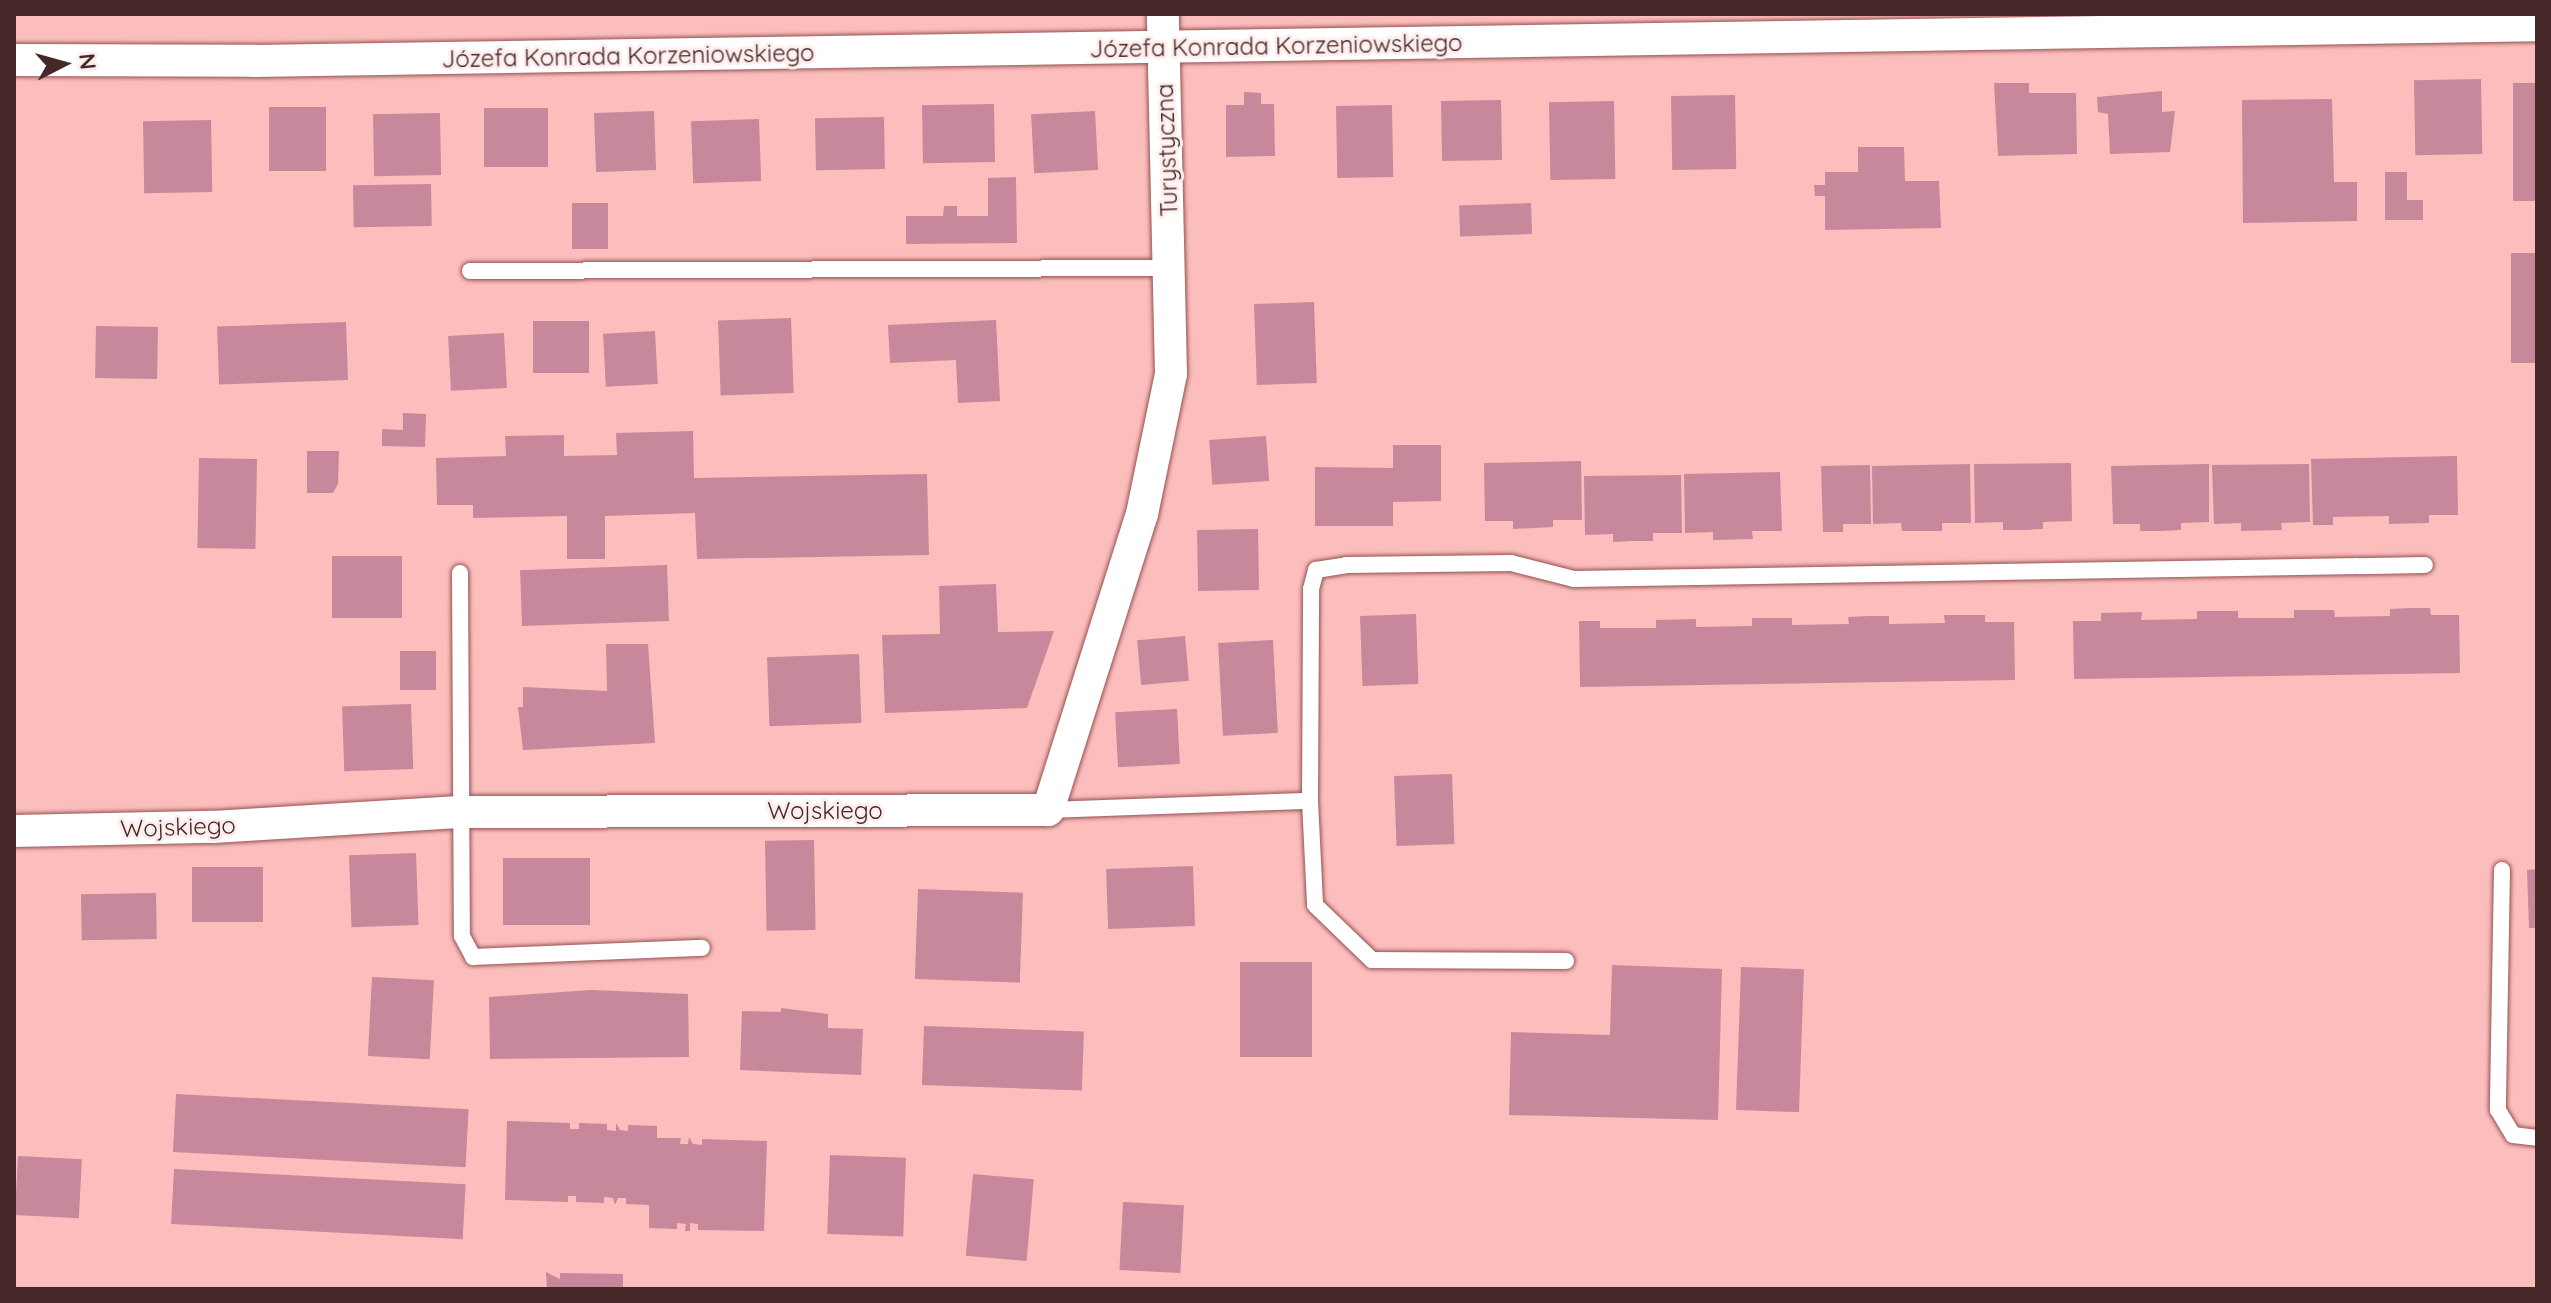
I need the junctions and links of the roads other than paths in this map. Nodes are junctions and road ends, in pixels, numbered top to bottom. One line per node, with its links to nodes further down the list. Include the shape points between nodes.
1 (1163, 14): 3 (street, Turystyczna)
2 (2537, 25): 3 (street, Józefa Konrada Korzeniowskiego)
3 (1163, 48): 4 (street, Józefa Konrada Korzeniowskiego); 5 (street, Turystyczna)
4 (14, 60)
5 (1170, 254): 6 (lane); 10 (street, via 1171,374 1159,447)
6 (470, 271)
7 (2425, 565): 9 (lane, via 1574,579 1511,563 1316,570 1311,589)
8 (460, 573): 11 (lane)
9 (1310, 801): 10 (lane); 15 (lane, via 1315,905 1372,960)
10 (1048, 810): 11 (street, Wojskiego)
11 (459, 812): 12 (street, Wojskiego, via 213,827); 14 (lane, via 462,936 473,957)
12 (14, 831)
13 (2502, 870): 16 (lane, via 2498,1110 2513,1135)
14 (702, 948)
15 (1566, 961)
16 (2537, 1138)

